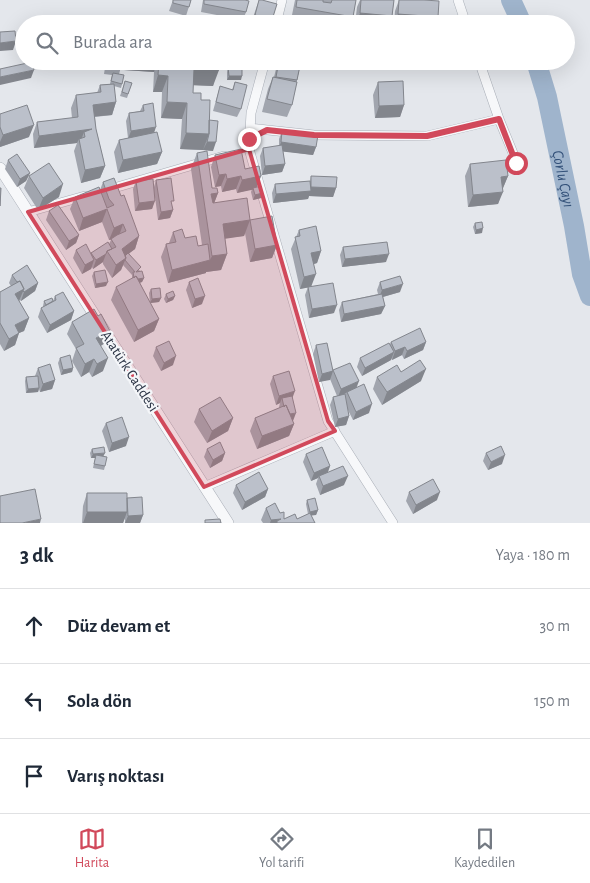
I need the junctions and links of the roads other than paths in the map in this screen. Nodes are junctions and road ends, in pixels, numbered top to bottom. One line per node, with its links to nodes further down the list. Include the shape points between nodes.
1 (282, 0): 3 (street)
2 (458, 0): 4 (street)
3 (278, 15)
4 (463, 15)
5 (263, 70): 8 (street)
6 (482, 70): 7 (street)
7 (499, 119): 9 (street, via 427,136 314,135); 14 (street)
8 (250, 128): 9 (street); 10 (street)
9 (267, 130): 10 (street)
10 (249, 139): 11 (street)
11 (249, 149): 12 (street); 17 (street, via 328,421)
12 (239, 152)
13 (229, 154): 16 (street)
14 (516, 163)
15 (0, 168): 16 (street, Atatürk Caddesi)
16 (28, 212): 18 (street, Atatürk Caddesi)
17 (335, 432): 18 (street); 20 (street)
18 (204, 487): 19 (street, Atatürk Caddesi)
19 (228, 523)
20 (393, 523)

